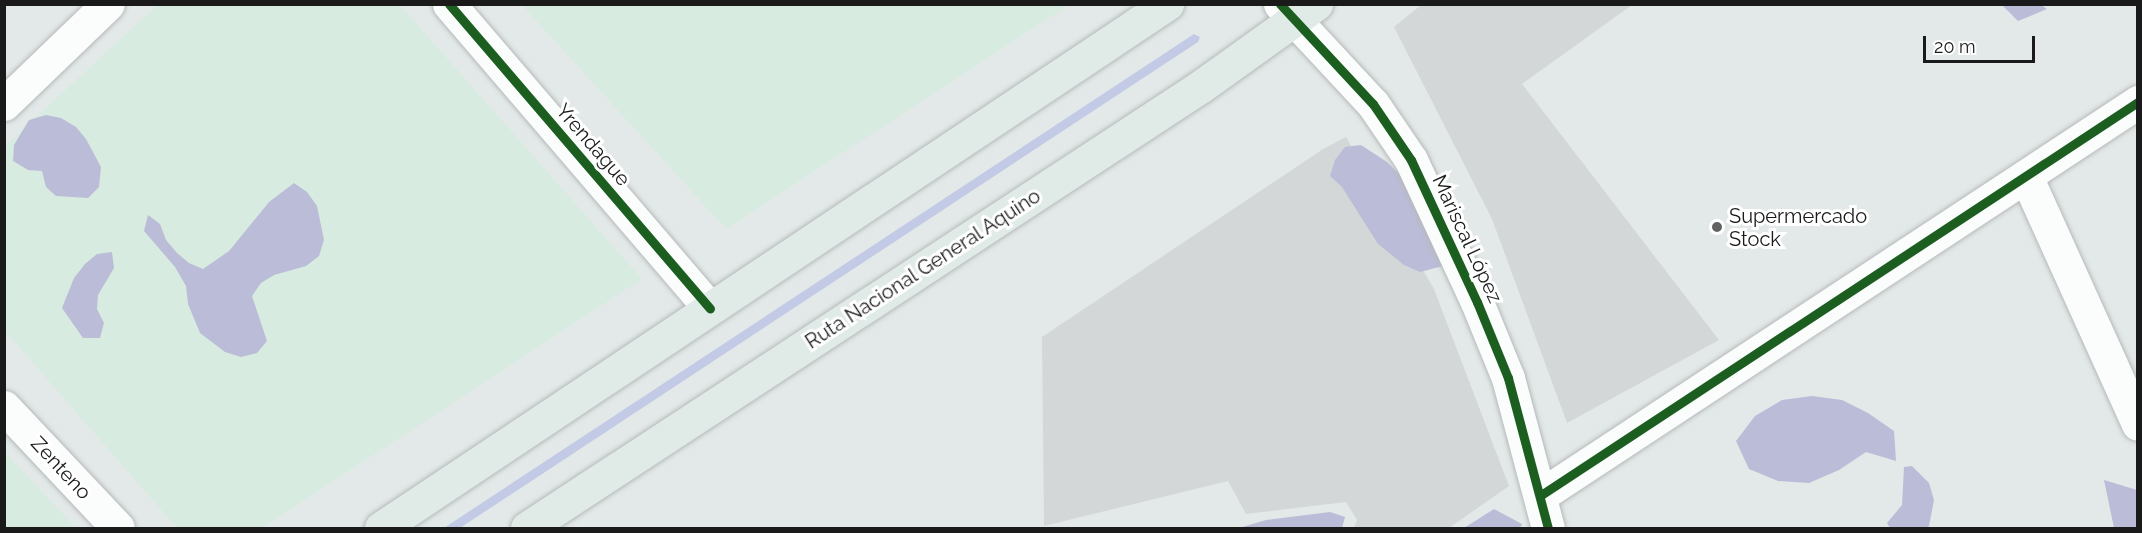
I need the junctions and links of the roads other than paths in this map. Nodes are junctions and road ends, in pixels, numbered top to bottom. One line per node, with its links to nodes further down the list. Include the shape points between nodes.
1 (108, 4): 6 (street)
2 (449, 4): 8 (street, Yrendague)
3 (1167, 4): 8 (highway)
4 (1297, 10): 11 (street, Mariscal López, via 1373,104 1411,160 1508,378); 14 (highway, Ruta Nacional General Aquino, via 1190,94)
5 (2138, 102): 7 (street)
6 (4, 104)
7 (2026, 176): 10 (street); 11 (street)
8 (710, 309): 13 (highway)
9 (4, 407): 12 (street, Zenteno)
10 (2138, 423)
11 (1541, 495): 15 (street, Mariscal López)
12 (118, 528)
13 (381, 528)
14 (527, 528)
15 (1548, 528)

